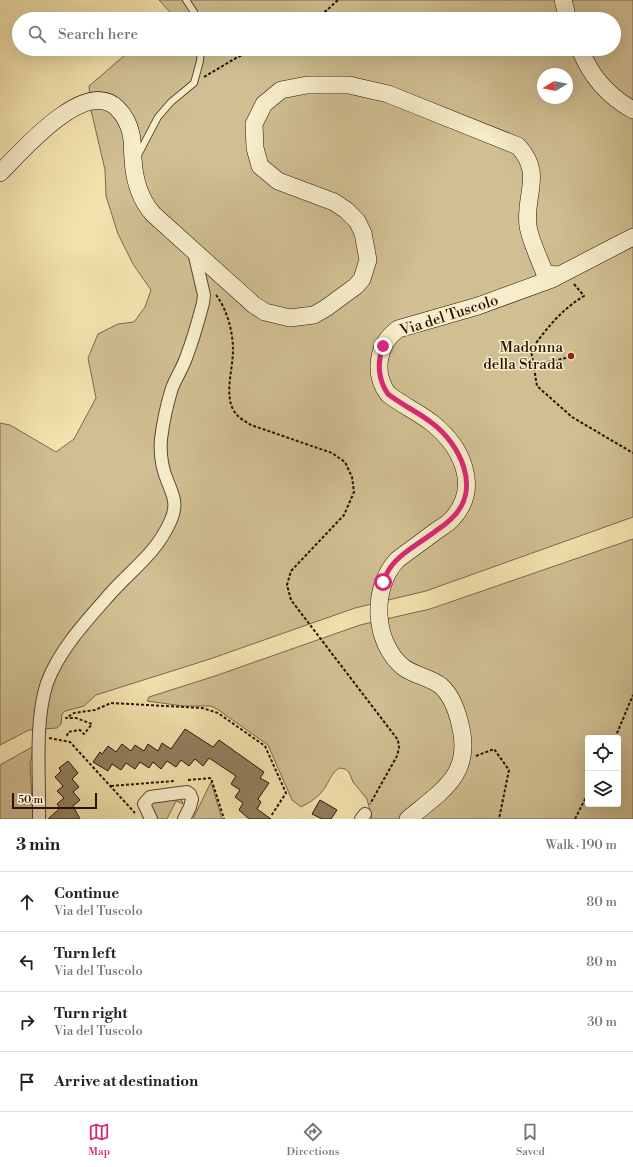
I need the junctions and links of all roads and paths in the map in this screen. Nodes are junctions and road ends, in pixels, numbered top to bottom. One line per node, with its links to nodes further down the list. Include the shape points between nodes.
1 (186, 0): 4 (lane)
2 (338, 0): 5 (path)
3 (563, 0): 6 (street)
4 (194, 12)
5 (324, 12)
6 (566, 12)
7 (200, 56): 10 (lane)
8 (242, 56): 10 (path)
9 (583, 56): 11 (street, via 593,76 624,105)
10 (194, 83): 13 (lane, via 171,102 147,135 136,163)
11 (633, 110)
12 (0, 173): 13 (street, via 65,113 81,104 101,100 116,107 127,121 132,135)
13 (136, 184): 16 (street, via 147,207)
14 (633, 237): 17 (street, Via del Tuscolo)
15 (534, 241): 16 (street, via 528,228 527,211 532,176 530,163 518,146 388,94 349,85 306,85 281,90 264,104 254,124 260,166 278,182 334,202 357,221 363,233 368,260 362,279 348,293 314,315 290,318 265,312 254,305); 17 (street, via 548,264); 18 (street, via 545,274); 19 (street, via 538,264)
16 (194, 252): 27 (street, via 204,295 203,303 187,357 172,390 161,439 163,467 174,497 175,509 156,548 98,608 58,661 46,690)
17 (582, 263): 18 (street, Via del Tuscolo)
18 (555, 277): 19 (street, Via del Tuscolo); 22 (path, via 576,284 584,296 572,303 546,329 531,350)
19 (533, 286): 28 (street, Via del Tuscolo, via 478,306 398,329 387,340 380,354 381,381 388,394 432,423 454,447 466,468 467,483 460,508 452,519 397,560 389,569 383,582 378,614 388,647 396,658 415,674 429,678 442,687 452,702 462,732)
20 (214, 292): 32 (path, via 230,323 233,349 230,393 234,410 241,419 251,425 332,453 345,462 352,477 354,492 344,515 291,571 287,585 290,600 398,740 397,756)
21 (566, 358): 22 (path)
22 (534, 365): 23 (path, via 537,386 566,411)
23 (633, 453)
24 (633, 695): 25 (path)
25 (616, 735)
26 (67, 736): 31 (path, via 68,732 80,730 84,734 92,724 76,718 66,718 74,713 95,710 111,703 202,708 218,713 265,746 286,793)
27 (40, 737): 29 (path, via 70,742); 33 (street)
28 (462, 761): 38 (street, Via del Tuscolo, via 453,779); 39 (path, via 494,749 509,770)
29 (111, 786): 34 (path); 37 (path, via 211,778)
30 (585, 798): 40 (path)
31 (271, 816)
32 (363, 817)
33 (40, 819)
34 (139, 819)
35 (151, 819): 36 (street, via 144,804 150,797 187,792 192,799)
36 (184, 819)
37 (224, 819)
38 (408, 819)
39 (499, 819)
40 (575, 819)

